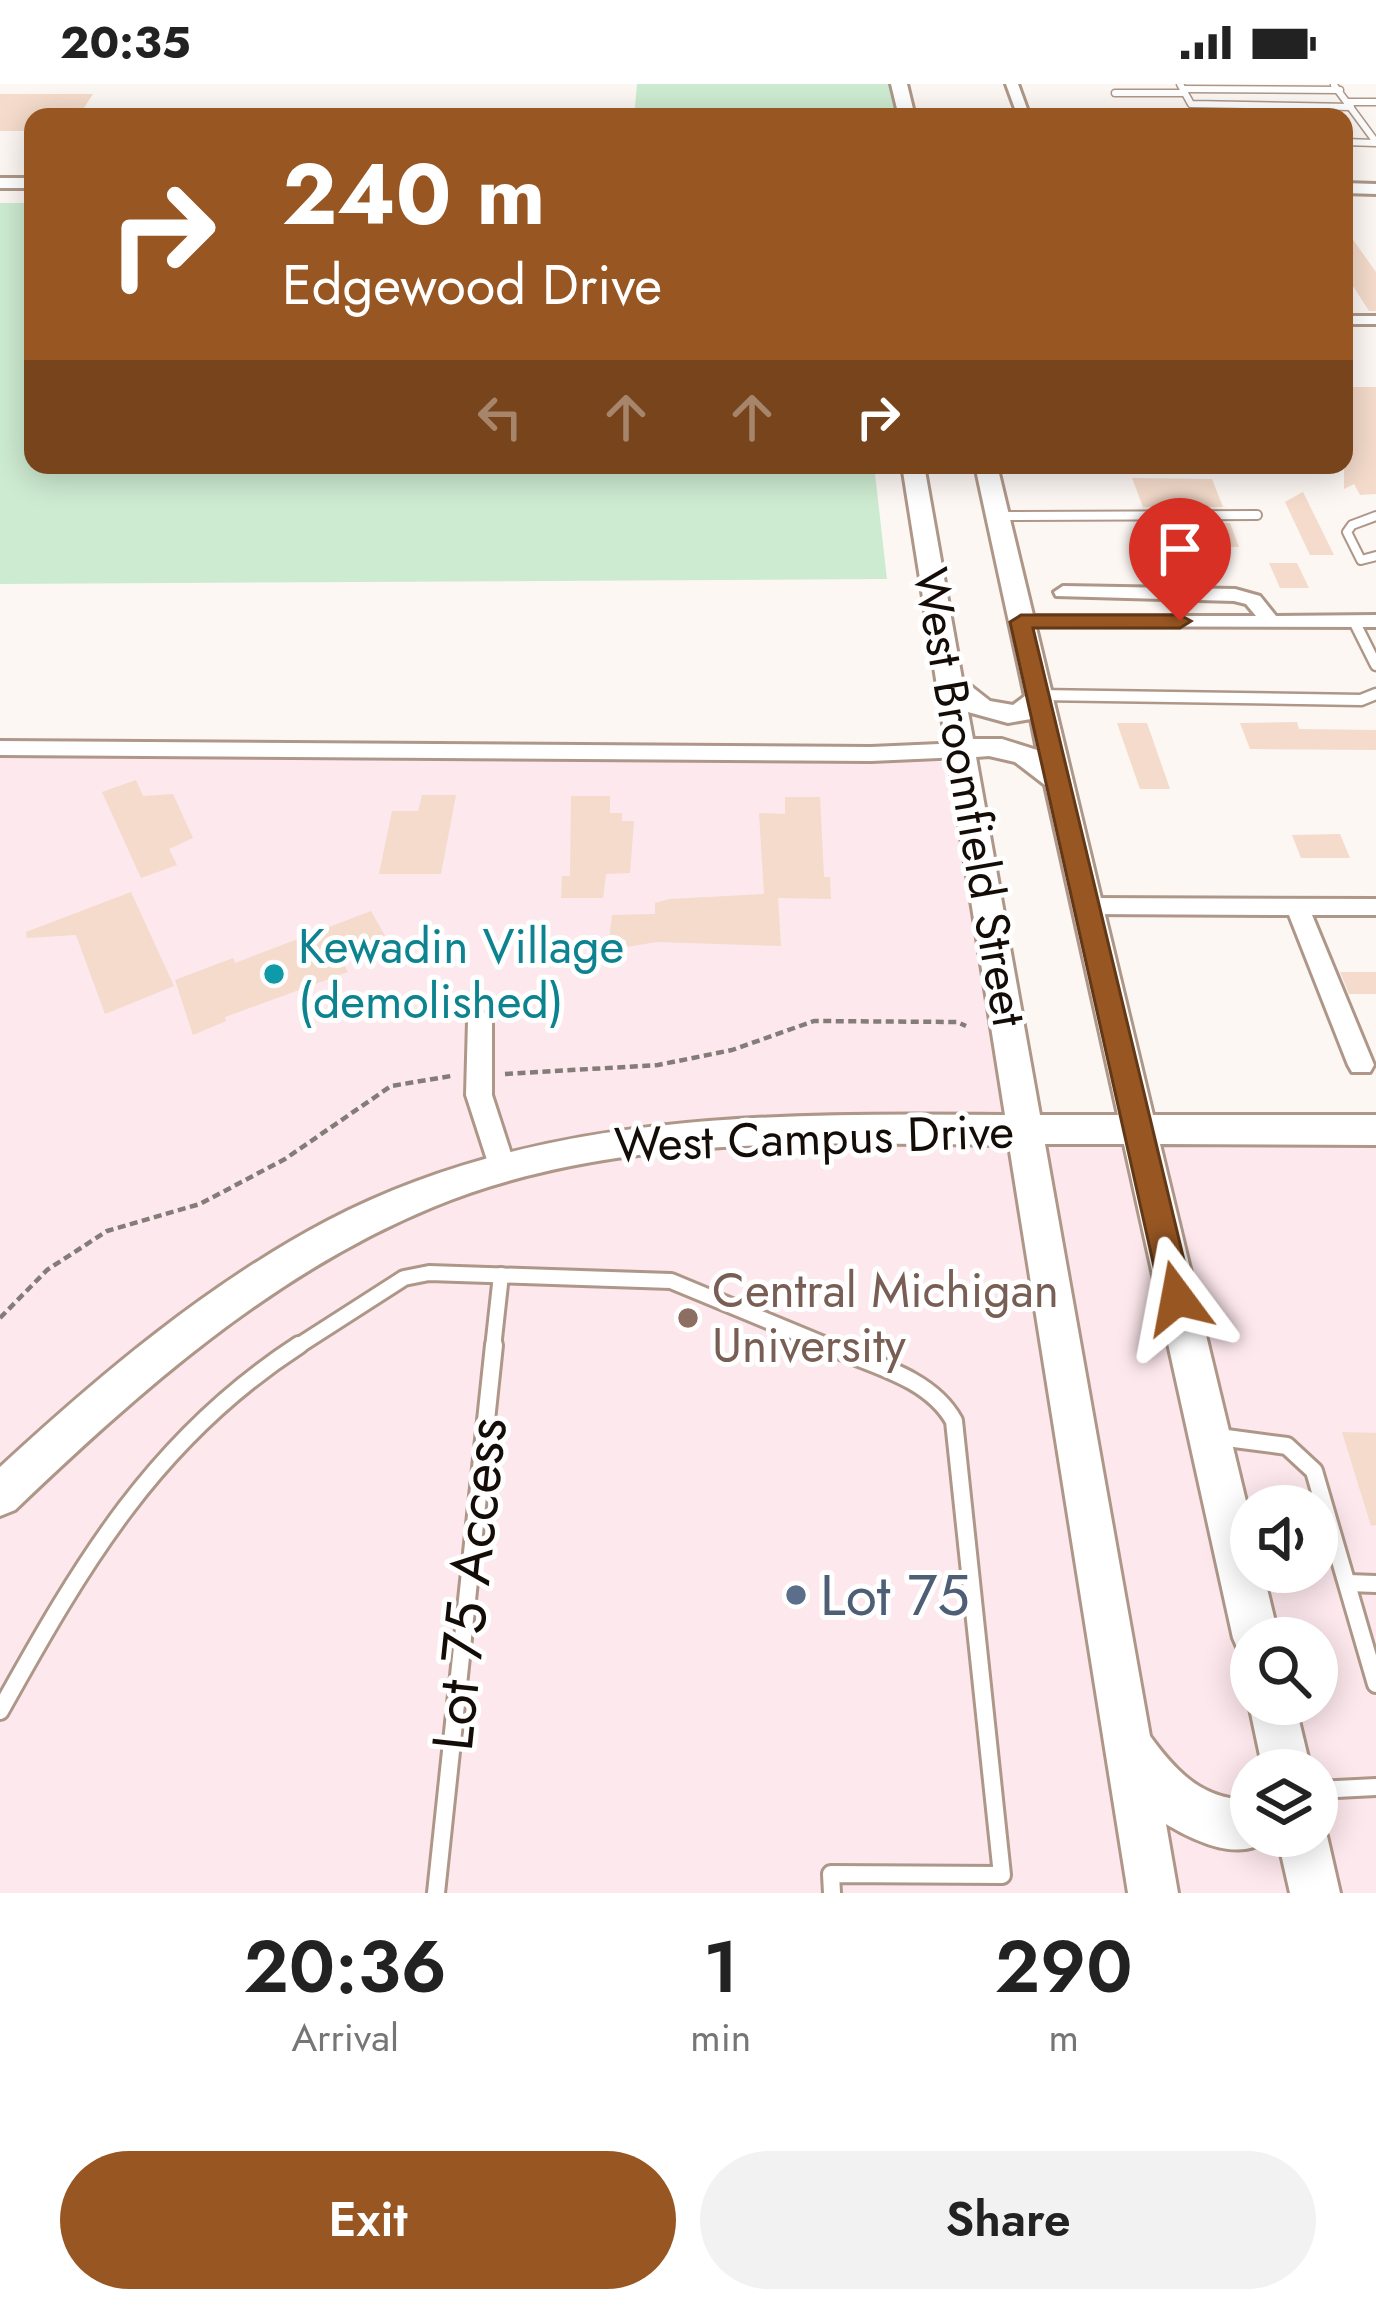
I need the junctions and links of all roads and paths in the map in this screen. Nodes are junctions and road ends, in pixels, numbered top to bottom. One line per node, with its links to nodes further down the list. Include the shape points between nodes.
1 (1336, 87): 2 (lane); 6 (lane)
2 (1183, 89): 3 (lane); 5 (lane)
3 (1115, 93)
4 (1376, 102): 6 (lane)
5 (1191, 104): 6 (lane); 7 (lane)
6 (1350, 105): 8 (lane)
7 (1193, 108)
8 (1352, 108)
9 (1353, 109): 10 (lane)
10 (1376, 140)
11 (915, 474): 23 (main road, West Broomfield Street)
12 (988, 474): 14 (main road, West Broomfield Street)
13 (1257, 515): 14 (lane)
14 (997, 516): 21 (main road, West Broomfield Street)
15 (1376, 516): 16 (lane, via 1347,532 1361,560)
16 (1376, 556)
17 (1063, 592): 18 (street, via 1234,595 1253,599)
18 (1270, 621): 19 (street); 21 (street)
19 (1354, 621): 20 (street); 22 (lane)
20 (1376, 621)
21 (1021, 622): 25 (main road, West Broomfield Street)
22 (1376, 665)
23 (950, 681): 25 (main road, via 991,712 1019,714); 27 (main road, West Broomfield Street)
24 (1376, 694): 25 (lane)
25 (1038, 697): 28 (main road, West Broomfield Street)
26 (0, 748): 27 (street, via 872,762)
27 (962, 750): 28 (main road, via 1022,752); 35 (main road, West Broomfield Street)
28 (1057, 780): 29 (main road, West Broomfield Street)
29 (1085, 906): 30 (street); 34 (main road, West Broomfield Street)
30 (1297, 906): 31 (street); 33 (street)
31 (1376, 907)
32 (480, 1021): 37 (street, via 479,1095)
33 (1361, 1064)
34 (1137, 1126): 35 (main road, West Campus Drive); 36 (main road, West Campus Drive); 39 (main road, West Broomfield Street)
35 (1026, 1130): 37 (main road, West Campus Drive, via 724,1131); 46 (main road, West Broomfield Street)
36 (1376, 1130)
37 (502, 1166): 40 (main road, West Campus Drive, via 347,1229 241,1290 128,1376)
38 (501, 1275): 45 (lane, via 404,1278 235,1390 170,1451 104,1534); 51 (lane, Lot 75 Access); 52 (lane, via 682,1284 914,1382 951,1410 1002,1875 831,1874)
39 (1206, 1424): 41 (lane, via 1225,1440 1287,1446 1307,1461 1321,1482); 43 (main road, West Broomfield Street)
40 (0, 1495)
41 (1348, 1583): 42 (lane); 44 (lane)
42 (1376, 1584)
43 (1251, 1617)
44 (1376, 1684)
45 (0, 1711)
46 (1129, 1745): 49 (main road, via 1166,1794); 53 (main road, West Broomfield Street)
47 (1376, 1787): 48 (lane)
48 (1338, 1789)
49 (1230, 1824)
50 (1307, 1857): 54 (main road)
51 (436, 1893)
52 (832, 1893)
53 (1153, 1893)
54 (1315, 1893)

